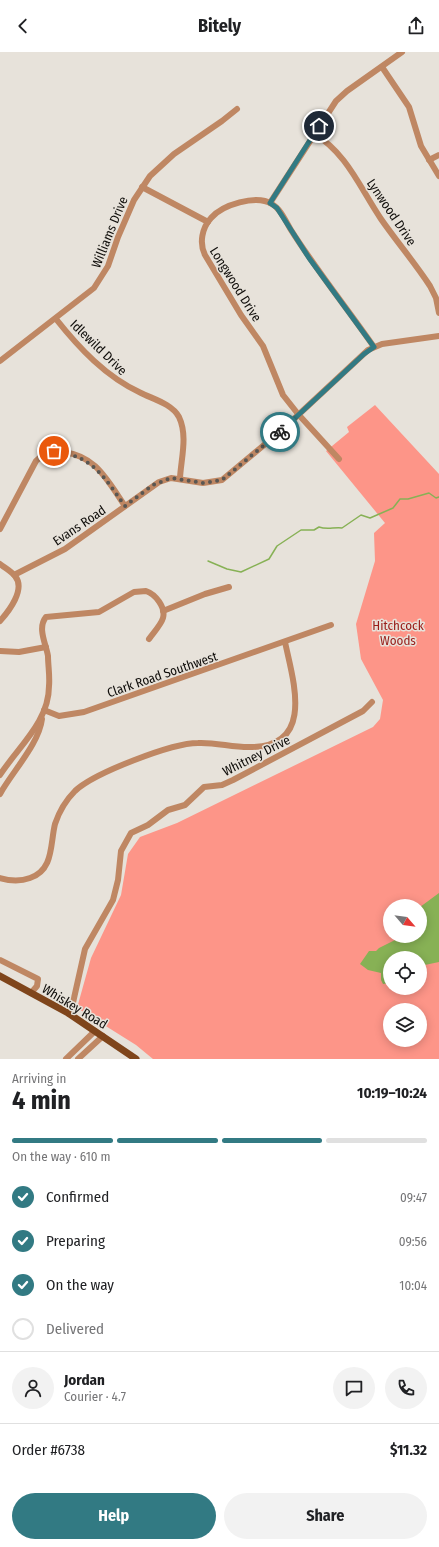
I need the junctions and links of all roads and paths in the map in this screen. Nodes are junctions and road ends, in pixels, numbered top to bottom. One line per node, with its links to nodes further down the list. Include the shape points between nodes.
1 (402, 52): 2 (street)
2 (382, 67): 4 (street, via 341,96); 6 (street, via 408,105 418,138)
3 (237, 109): 8 (street, Williams Drive, via 174,154)
4 (313, 133): 9 (street); 11 (street, Lynwood Drive, via 330,145 348,166 381,219 430,286)
5 (439, 155): 6 (street)
6 (429, 160): 7 (street)
7 (439, 176)
8 (142, 187): 10 (street); 12 (street, Williams Drive, via 128,210 102,278 88,294)
9 (270, 203): 10 (street, via 249,199 217,213); 14 (street, via 277,208 309,258)
10 (208, 222): 16 (street, Longwood Drive, via 201,239 201,248 241,315 263,346 279,389)
11 (439, 313)
12 (56, 319): 15 (street, Williams Drive); 18 (street, Idlewild Drive, via 72,340 114,379 169,407 178,415 184,438)
13 (439, 336): 14 (street, Evans Road)
14 (374, 347): 16 (street, Evans Road)
15 (0, 361)
16 (298, 414): 17 (street, Longwood Drive); 18 (street, Evans Road, via 222,480 203,483)
17 (339, 459)
18 (180, 478): 19 (street, Evans Road, via 159,482)
19 (125, 506): 20 (street, via 91,463 73,455 54,451 42,455 36,461); 23 (street, Evans Road, via 64,549)
20 (2, 520): 21 (street)
21 (0, 529)
22 (0, 564): 23 (street)
23 (14, 574): 26 (street, via 18,590)
24 (229, 587): 25 (street)
25 (163, 611): 28 (street, via 162,620); 30 (street, via 154,595 141,591 134,592 99,612 48,616 44,620 43,629)
26 (0, 621)
27 (331, 626): 29 (street, Clark Road Southwest)
28 (149, 639)
29 (285, 642): 33 (street, Clark Road Southwest, via 84,712 59,716); 36 (street, via 296,701 294,722 284,736 269,744 252,747 187,743 100,774 78,788 65,804 56,823 49,859 43,870 21,880)
30 (46, 647): 31 (street, via 25,652); 33 (street, via 49,686)
31 (0, 651)
32 (372, 702): 40 (street, Whitney Drive, via 363,711 233,780 222,785 204,787 185,805 168,810 148,825 131,833 121,852 113,900 85,949 72,1007)
33 (44, 712): 34 (street, via 31,735); 35 (street, via 39,731)
34 (0, 775)
35 (0, 794)
36 (0, 878)
37 (0, 960): 39 (street, via 38,979 37,986)
38 (0, 976): 39 (main road, Whiskey Road)
39 (31, 993): 40 (main road, Whiskey Road)
40 (68, 1013): 41 (main road, Whiskey Road)
41 (95, 1031): 42 (main road, Whiskey Road); 43 (street)
42 (103, 1036): 44 (street); 45 (main road, Whiskey Road)
43 (66, 1059)
44 (78, 1059)
45 (136, 1059)

